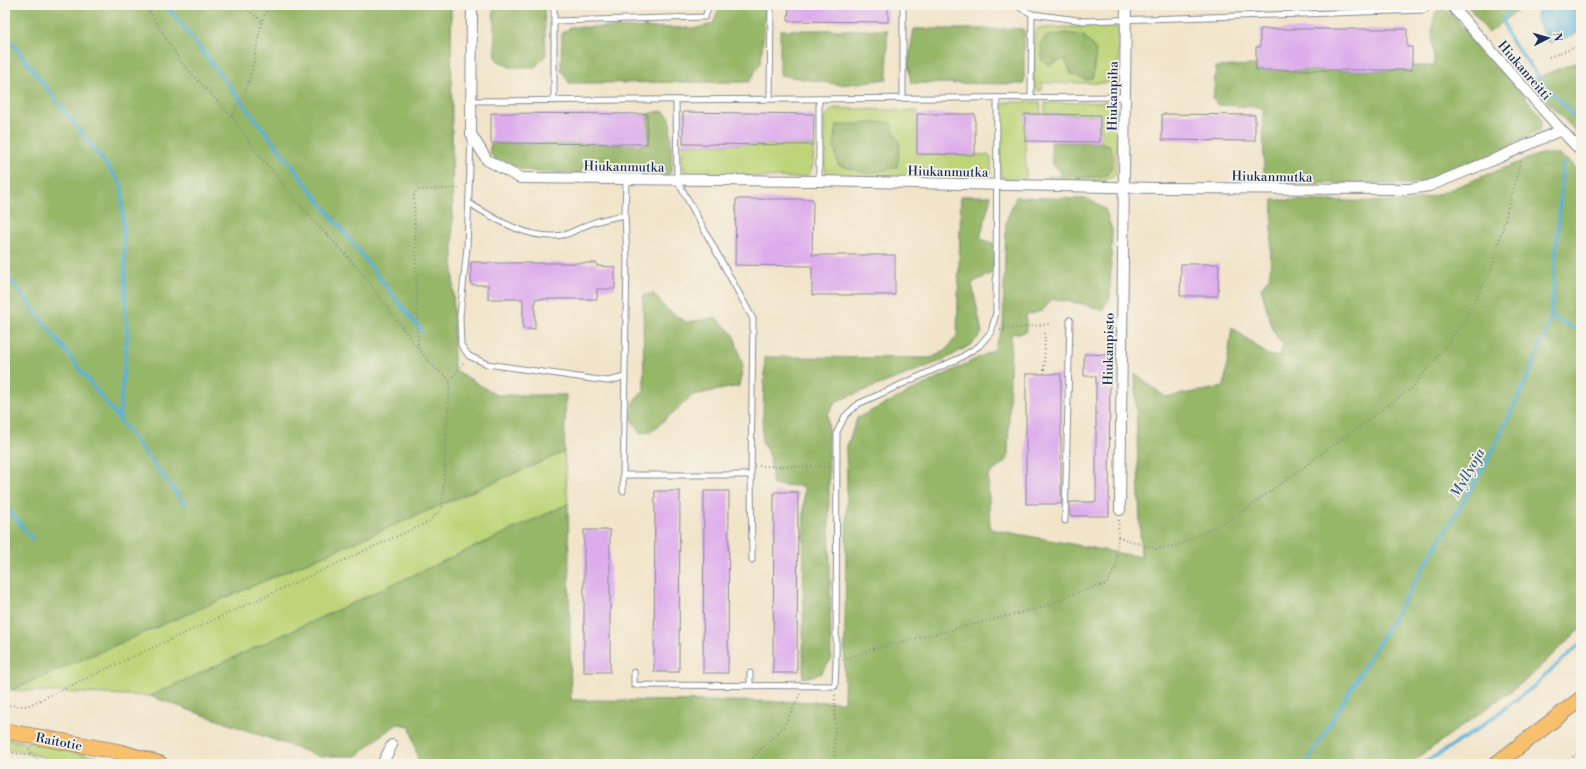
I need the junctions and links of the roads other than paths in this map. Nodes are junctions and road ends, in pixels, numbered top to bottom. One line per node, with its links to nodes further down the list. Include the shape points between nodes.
1 (472, 5): 20 (street, Hiukanmutka)
2 (554, 5): 12 (lane)
3 (710, 5): 12 (lane, via 704,17)
4 (771, 5): 17 (lane)
5 (903, 5): 15 (lane)
6 (1005, 5): 10 (lane, via 1017,6)
7 (1126, 5): 11 (street, Hiukanpiha)
8 (1429, 5): 11 (lane, via 1424,10)
9 (1451, 5): 22 (street, Hiukanreitti)
10 (1032, 14): 11 (lane, via 1085,21); 13 (lane)
11 (1126, 20): 14 (street, Hiukanpiha)
12 (554, 21): 21 (lane)
13 (1031, 97): 14 (lane); 16 (lane)
14 (1125, 97): 29 (street, Hiukanpiha)
15 (903, 98): 16 (lane); 18 (lane)
16 (997, 98): 28 (lane)
17 (770, 99): 18 (lane); 19 (lane)
18 (819, 99): 27 (lane)
19 (676, 100): 21 (lane); 26 (lane)
20 (472, 101): 21 (lane); 23 (street, Hiukanmutka)
21 (554, 101)
22 (1561, 130): 24 (street, Hiukanreitti); 29 (street, Hiukanmutka, via 1429,186 1409,189)
23 (472, 134): 25 (street, Hiukanmutka, via 487,160 520,178); 30 (lane)
24 (1581, 151)
25 (626, 180): 26 (street, Hiukanmutka); 31 (lane)
26 (677, 180): 27 (street, Hiukanmutka); 35 (lane, via 753,319)
27 (819, 181): 28 (street, Hiukanmutka)
28 (998, 185): 29 (street, Hiukanmutka); 42 (lane, via 996,313 991,332 979,346 960,358 858,404 845,416 837,432 835,686)
29 (1124, 188): 37 (street, Hiukanpisto)
30 (469, 203): 31 (lane, via 496,220 522,231 546,235 566,234 592,223); 33 (lane, via 460,316 461,345 469,356 486,364 592,380 608,381)
31 (625, 215): 33 (lane)
32 (1070, 320): 38 (lane)
33 (625, 377): 34 (lane)
34 (623, 474): 35 (lane); 36 (lane)
35 (751, 475): 39 (lane)
36 (623, 491)
37 (1119, 515)
38 (1065, 521)
39 (752, 560)
40 (634, 672): 42 (lane, via 634,685)
41 (750, 673): 42 (lane)
42 (750, 685)
43 (1581, 699): 48 (main road)
44 (7, 725): 45 (main road, Raitotie)
45 (160, 764)
46 (382, 764): 47 (street, via 390,749)
47 (387, 764)
48 (1496, 764)

